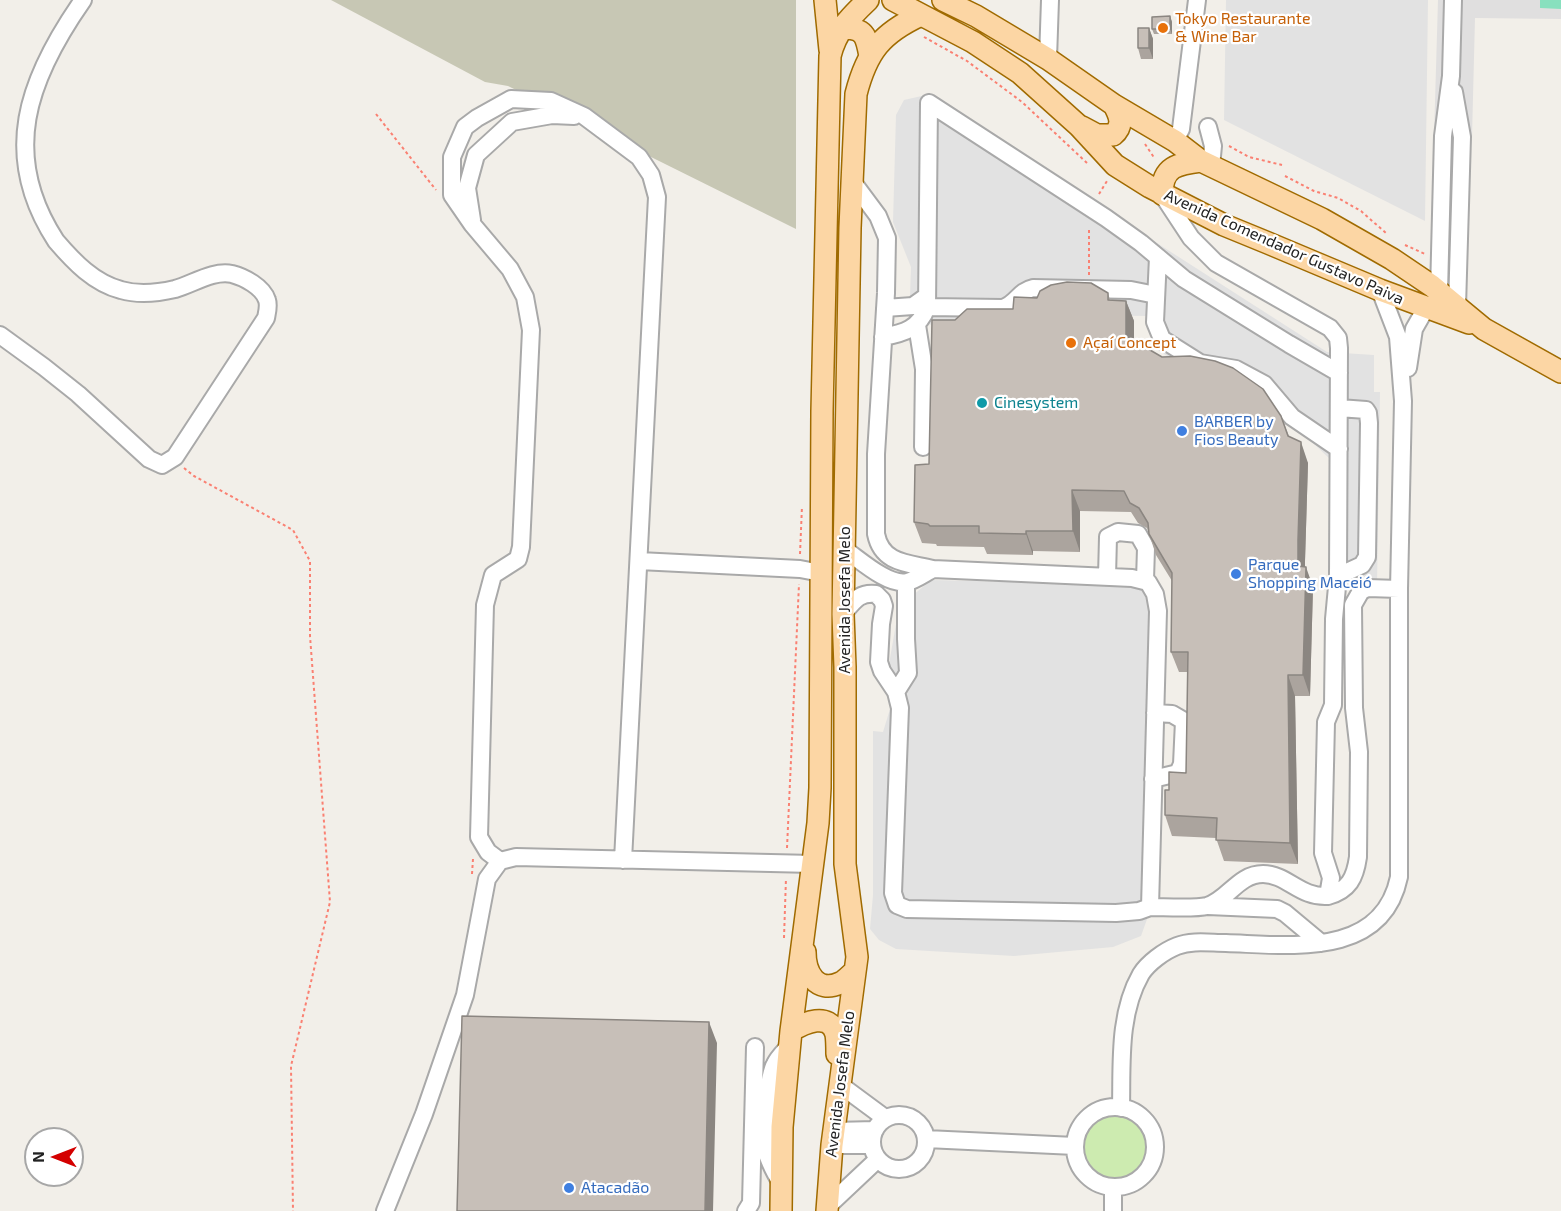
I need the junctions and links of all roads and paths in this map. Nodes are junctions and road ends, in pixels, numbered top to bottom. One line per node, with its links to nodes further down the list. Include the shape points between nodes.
1 (83, 0): 56 (street, via 58,35 29,88 18,126 16,160 25,194 42,226 88,273 121,290 156,292 221,272 245,279 268,301 266,318)
2 (825, 0): 12 (main road)
3 (868, 0): 11 (main road, Avenida Josefa Melo)
4 (893, 0): 9 (main road, Avenida Comendador Gustavo Paiva)
5 (944, 0): 14 (main road, Avenida Comendador Gustavo Paiva)
6 (1050, 0): 14 (street)
7 (1197, 0): 23 (street, via 1181,129)
8 (1453, 0): 15 (street)
9 (921, 15): 10 (main road, Avenida Josefa Melo); 19 (main road, Avenida Comendador Gustavo Paiva, via 1020,73)
10 (900, 25): 13 (main road, Avenida Josefa Melo, via 879,42); 27 (path, via 967,61 1022,102)
11 (841, 28): 12 (main road, Avenida Josefa Melo); 13 (main road, via 863,33)
12 (830, 56): 62 (main road, Avenida Josefa Melo)
13 (870, 56): 31 (main road, Avenida Josefa Melo, via 856,94)
14 (1048, 59): 16 (main road, Avenida Comendador Gustavo Paiva)
15 (1451, 76): 38 (street, via 1443,136); 44 (street, via 1462,136)
16 (1114, 105): 19 (main road, via 1121,123 1113,135 1097,135); 23 (main road, Avenida Comendador Gustavo Paiva)
17 (584, 116): 18 (street, via 551,101 511,99); 21 (street, via 552,115 512,122); 59 (street, via 639,157 651,175 657,197)
18 (477, 118): 21 (street, via 471,129 475,138 488,143); 34 (street, via 465,127 452,157 452,195)
19 (1079, 126): 32 (main road, Avenida Comendador Gustavo Paiva, via 1115,165)
20 (1208, 127): 25 (street, via 1213,146)
21 (495, 138): 34 (street, via 476,155 467,188)
22 (1143, 140): 28 (path)
23 (1175, 141): 25 (main road, Avenida Comendador Gustavo Paiva)
24 (1226, 145): 26 (path, via 1249,157)
25 (1206, 163): 32 (main road, via 1169,170); 42 (main road, Avenida Comendador Gustavo Paiva, via 1322,219 1392,259)
26 (1282, 165)
27 (1092, 166)
28 (1156, 167)
29 (1285, 176): 35 (path, via 1361,211)
30 (1109, 179): 33 (path)
31 (852, 181): 45 (street, via 884,227 887,238); 58 (main road, Avenida Josefa Melo)
32 (1162, 194): 40 (main road, Avenida Comendador Gustavo Paiva, via 1224,225); 51 (street, via 1191,238 1216,263 1335,332)
33 (1090, 207): 37 (street); 39 (path); 43 (street, via 929,103)
34 (472, 224): 75 (street, via 510,269 525,297 531,330 521,547 518,559 493,575 485,605 479,837 488,852)
35 (1391, 237)
36 (1401, 243): 38 (path, via 1428,255)
37 (1158, 257): 41 (street); 51 (street, via 1184,279)
38 (1440, 267): 42 (street)
39 (1089, 289): 41 (street); 43 (street, via 1026,290 1002,308)
40 (1380, 290): 42 (main road, Avenida Comendador Gustavo Paiva); 52 (street, via 1398,337)
41 (1156, 295): 55 (street, via 1155,322 1162,339 1200,363 1236,369 1264,384 1292,417)
42 (1432, 300): 44 (main road, Avenida Comendador Gustavo Paiva); 47 (main road, Avenida Comendador Gustavo Paiva); 52 (street, via 1414,329)
43 (927, 301): 45 (street); 46 (street)
44 (1457, 307): 47 (main road, Avenida Comendador Gustavo Paiva)
45 (885, 308): 49 (street)
46 (917, 325): 49 (street); 54 (street, via 924,369)
47 (1484, 329): 50 (main road, Avenida Comendador Gustavo Paiva)
48 (0, 335): 56 (street, via 69,387 149,459)
49 (883, 337): 61 (street, via 876,454 877,542 895,560)
50 (1561, 372)
51 (1339, 373): 53 (street)
52 (1403, 401): 67 (street)
53 (1339, 408): 55 (street); 63 (street, via 1366,410 1369,446 1367,557 1362,565)
54 (923, 447)
55 (1339, 449): 63 (street)
56 (166, 462): 97 (path, via 293,530 310,561 310,636 330,902 291,1066)
57 (803, 499): 60 (path)
58 (844, 549): 66 (street, via 879,575); 68 (main road, Avenida Josefa Melo)
59 (639, 561): 60 (street); 74 (street)
60 (800, 569): 62 (street); 76 (path)
61 (933, 569): 64 (street); 66 (street)
62 (821, 573): 77 (main road, Avenida Josefa Melo, via 820,788)
63 (1338, 576): 70 (street)
64 (1107, 577): 65 (street); 65 (street, via 1108,537 1118,532 1138,534 1146,548)
65 (1145, 580): 71 (street, via 1152,586 1157,602)
66 (906, 583): 69 (street, via 908,673)
67 (1399, 589): 72 (street, via 1368,588 1361,591 1353,606); 83 (street, via 1399,877 1389,907 1377,920 1348,937)
68 (843, 614): 69 (street, via 858,595 876,594 882,600 879,662); 84 (main road, Avenida Josefa Melo, via 845,864 855,934)
69 (896, 692): 80 (street, via 900,708 893,893 897,904 908,909 1116,913)
70 (1333, 705): 72 (street); 78 (street, via 1326,722 1323,853 1330,878)
71 (1155, 713): 73 (street); 73 (street, via 1172,714 1184,721 1178,773)
72 (1356, 728): 78 (street, via 1357,868 1343,891)
73 (1154, 779): 80 (street)
74 (623, 860): 75 (street, via 516,857); 76 (street)
75 (500, 861): 98 (street, via 487,879 465,995)
76 (787, 863): 77 (street); 82 (path)
77 (813, 864): 81 (main road, Avenida Josefa Melo)
78 (1328, 896): 79 (street, via 1306,894 1263,874 1251,876)
79 (1207, 906): 80 (street); 83 (street, via 1277,909)
80 (1150, 907)
81 (806, 915): 84 (main road, via 805,962 810,976 827,985 841,983); 85 (main road, Avenida Josefa Melo)
82 (784, 943)
83 (1321, 943): 88 (street, via 1194,943 1161,954 1143,972 1132,998 1122,1037)
84 (855, 970): 87 (main road, Avenida Josefa Melo)
85 (790, 1038): 87 (main road, via 804,1023 824,1021 831,1025 836,1034); 89 (street, via 770,1074); 94 (main road, Avenida Josefa Melo)
86 (755, 1047): 89 (street)
87 (840, 1081): 90 (main road, Avenida Josefa Melo); 91 (street)
88 (1121, 1108): 93 (street, via 1105,1109 1090,1116 1079,1129); 95 (street, via 1133,1111 1150,1128 1154,1151 1151,1163 1140,1177)
89 (760, 1115): 94 (street, via 766,1150); 99 (street, via 751,1203)
90 (833, 1138): 91 (street); 96 (main road, Avenida Josefa Melo)
91 (877, 1138): 92 (street, via 900,1114 920,1124); 92 (street, via 891,1168 906,1168 919,1160); 96 (street)
92 (926, 1138): 93 (street)
93 (1075, 1146): 95 (street, via 1079,1163 1090,1178)
94 (781, 1184): 100 (main road, Avenida Josefa Melo)
95 (1113, 1187): 101 (street)
96 (827, 1208)
97 (292, 1211)
98 (385, 1211)
99 (746, 1211)
100 (781, 1211)
101 (1113, 1211)

